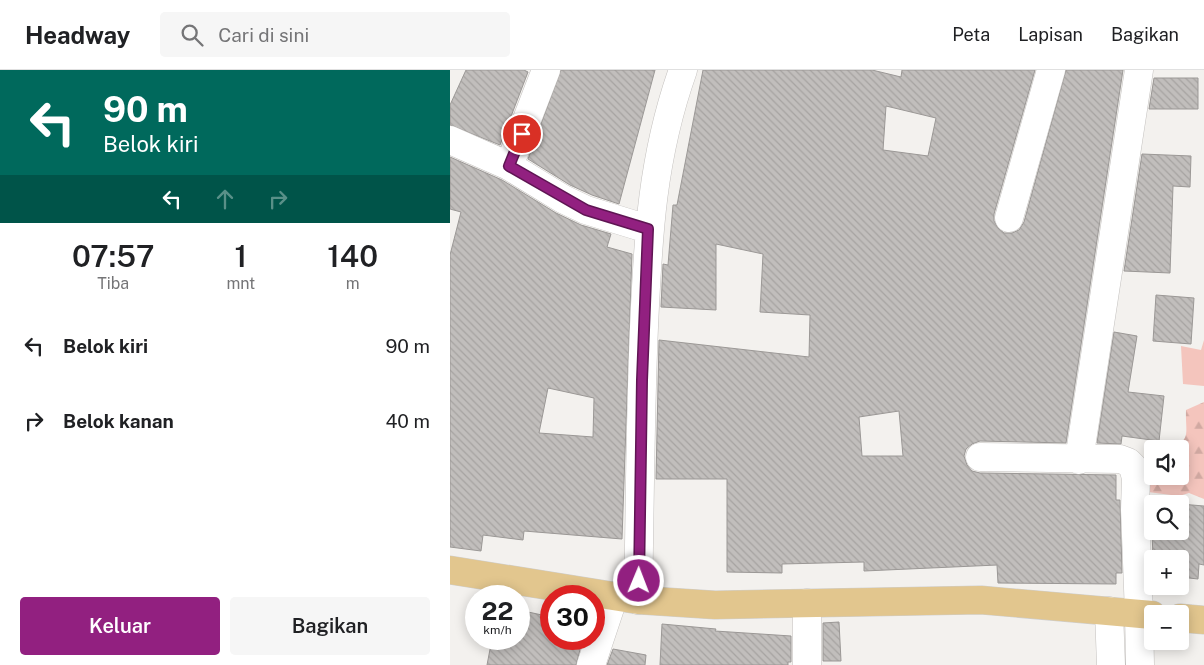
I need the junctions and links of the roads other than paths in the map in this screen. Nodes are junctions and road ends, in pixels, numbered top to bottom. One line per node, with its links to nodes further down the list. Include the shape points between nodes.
1 (546, 70): 6 (street)
2 (683, 70): 8 (street, via 655,175)
3 (1051, 70): 7 (street)
4 (1139, 70): 10 (street)
5 (450, 140): 6 (street)
6 (509, 166): 8 (street, via 586,210)
7 (1009, 218)
8 (648, 229): 12 (street, via 642,380)
9 (980, 457): 10 (street)
10 (1079, 460): 14 (street, via 1120,459 1133,467)
11 (450, 570): 12 (highway)
12 (626, 598): 13 (highway, via 715,605); 20 (street)
13 (807, 603): 15 (highway, via 993,600); 21 (street)
14 (1145, 605)
15 (1109, 612): 16 (highway); 22 (street)
16 (1144, 615)
17 (1189, 619): 18 (highway)
18 (1204, 620)
19 (1144, 632): 23 (street)
20 (591, 665)
21 (807, 665)
22 (1111, 665)
23 (1140, 665)

